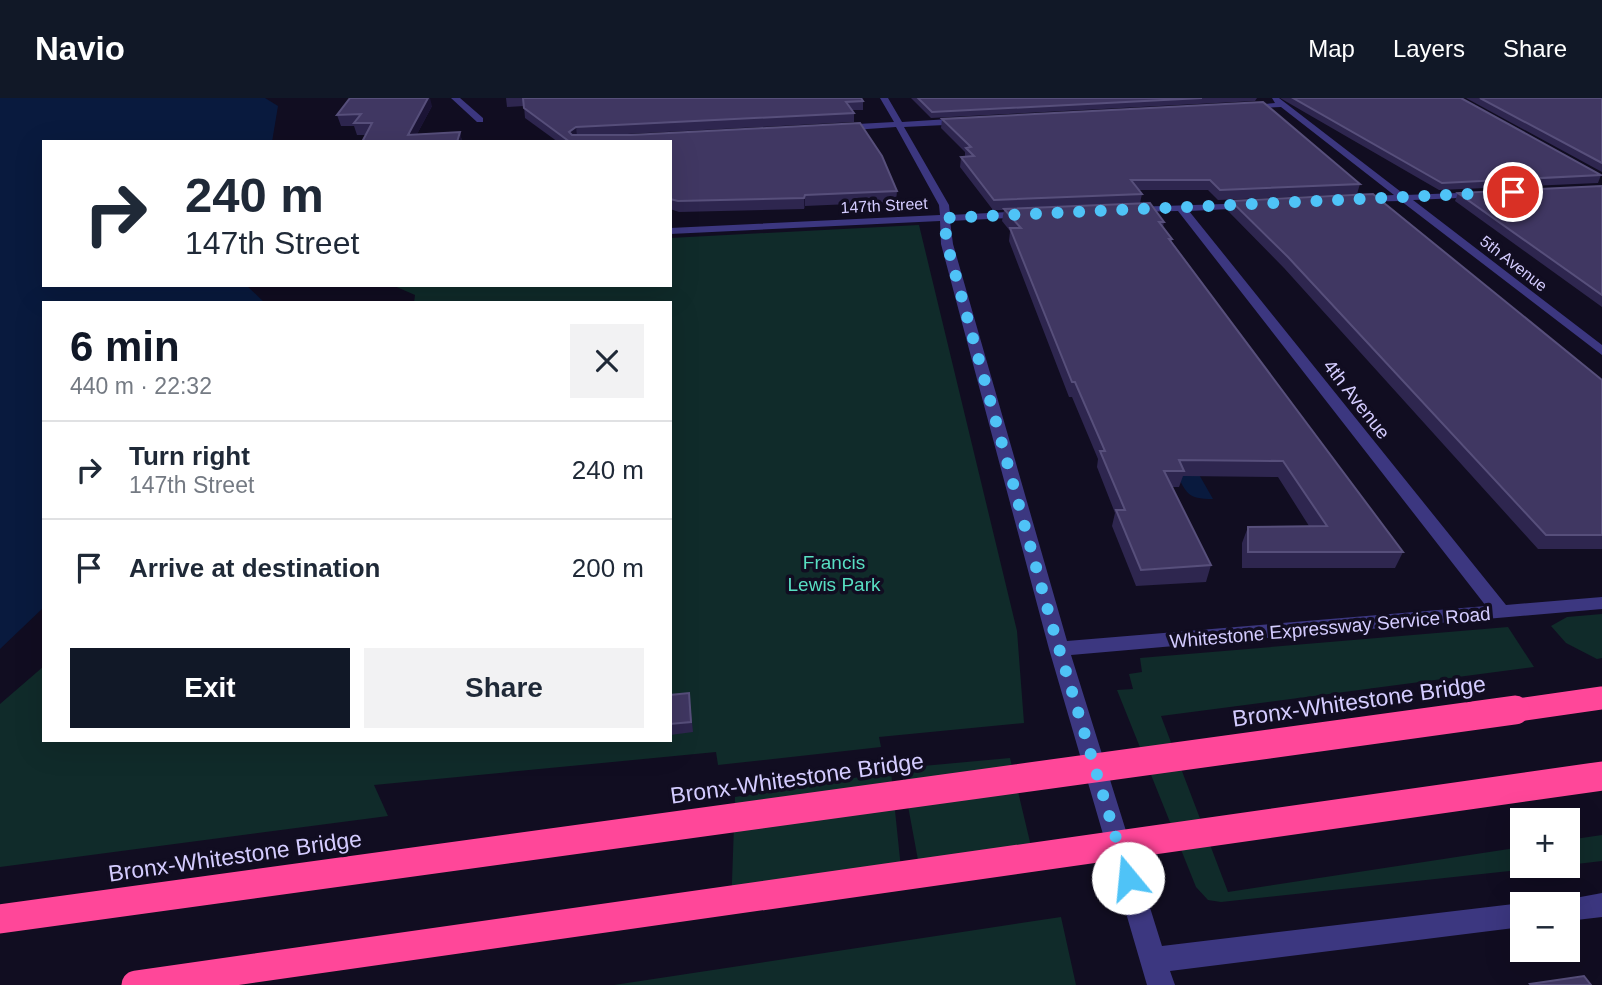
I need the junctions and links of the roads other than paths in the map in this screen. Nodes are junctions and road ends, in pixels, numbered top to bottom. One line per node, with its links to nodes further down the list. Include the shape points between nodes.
1 (455, 98): 5 (street)
2 (884, 98): 7 (street)
3 (1278, 101): 4 (street); 10 (street, 5th Avenue)
4 (1229, 107)
5 (480, 120)
6 (982, 120): 7 (street)
7 (899, 124): 8 (street); 16 (street, via 944,205)
8 (828, 128)
9 (1500, 193): 10 (street)
10 (1403, 197): 11 (street); 18 (street, 5th Avenue)
11 (1348, 200)
12 (1265, 204): 13 (street)
13 (1181, 208): 14 (street); 20 (street, 4th Avenue)
14 (1117, 210)
15 (1041, 213): 16 (street, 147th Street)
16 (944, 218): 17 (street, 147th Street); 21 (street, via 947,244)
17 (672, 231)
18 (1602, 351)
19 (1602, 604): 20 (street, Whitestone Expressway Service Road)
20 (1502, 613): 21 (street, Whitestone Expressway Service Road)
21 (1059, 649): 28 (street)
22 (1602, 698): 27 (highway, Bronx-Whitestone Bridge, bridge)
23 (1602, 776): 29 (highway, bridge)
24 (1602, 905): 25 (street)
25 (1580, 908)
26 (1510, 917): 28 (street)
27 (0, 919)
28 (1157, 973)
29 (136, 985)

